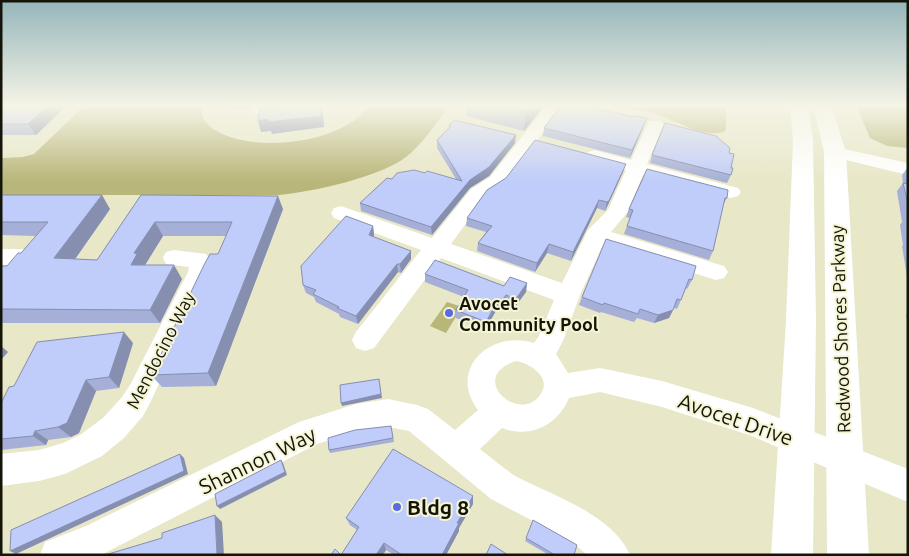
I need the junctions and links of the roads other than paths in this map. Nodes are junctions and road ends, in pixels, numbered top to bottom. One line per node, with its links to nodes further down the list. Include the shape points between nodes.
1 (534, 131): 12 (street, via 497,181 478,193)
2 (652, 131): 7 (street)
3 (801, 131): 22 (main road, Redwood Shores Parkway)
4 (829, 131): 6 (main road, Redwood Shores Parkway)
5 (574, 151): 7 (street)
6 (834, 152): 8 (street); 24 (main road, Redwood Shores Parkway)
7 (637, 167): 9 (street); 11 (street, via 617,213)
8 (908, 169)
9 (731, 192)
10 (341, 213): 12 (street)
11 (596, 235): 16 (street); 17 (street)
12 (438, 247): 17 (street); 18 (street)
13 (1, 257): 14 (street)
14 (25, 257)
15 (174, 258): 25 (street, Mendocino Way, via 198,260 200,272 129,413 100,440 66,458)
16 (716, 272)
17 (568, 295): 19 (street, via 550,340)
18 (365, 340)
19 (539, 357): 20 (street, via 549,365); 21 (street, via 516,350 494,356 486,364 479,384 488,404)
20 (558, 387): 21 (street, via 549,408 538,415 525,419 511,418); 22 (street, Avocet Drive, via 600,380 671,397 753,422)
21 (498, 412): 23 (street)
22 (798, 440): 24 (street, Avocet Drive); 29 (main road, Redwood Shores Parkway)
23 (456, 450): 27 (street, Shannon Way, via 417,419 388,413 356,418 310,432); 28 (street, via 503,487 583,530 602,543)
24 (843, 458): 26 (street, Avocet Drive); 30 (main road, Redwood Shores Parkway)
25 (1, 470)
26 (908, 486)
27 (58, 555)
28 (612, 555)
29 (792, 555)
30 (848, 555)

